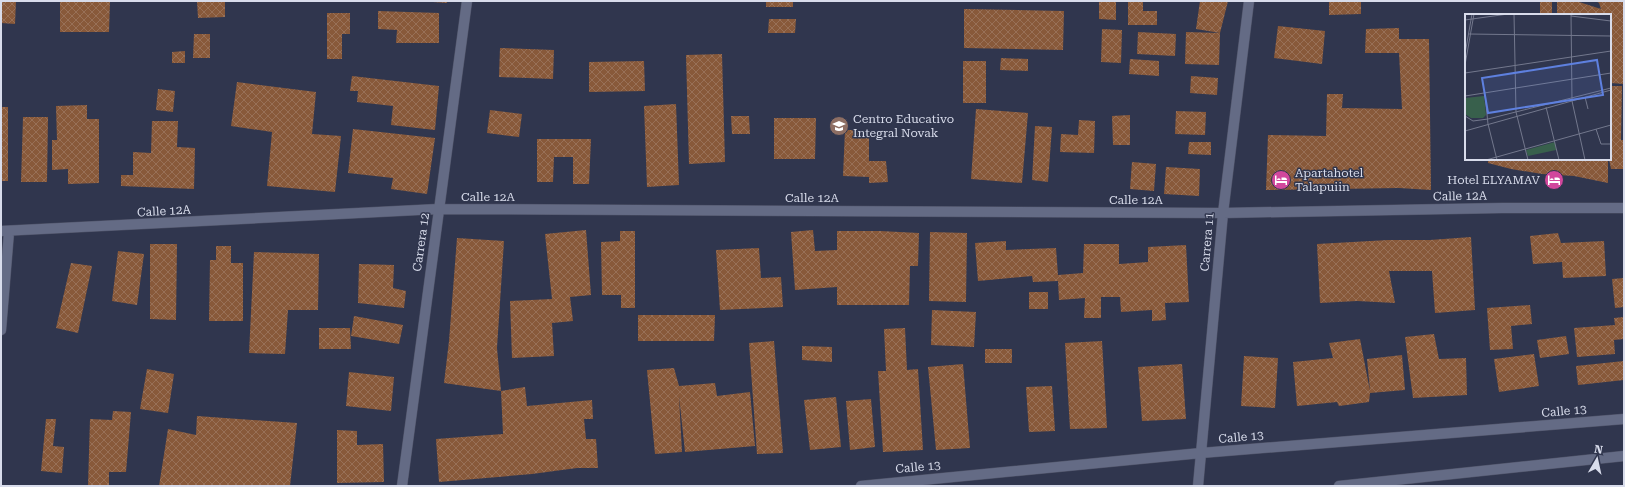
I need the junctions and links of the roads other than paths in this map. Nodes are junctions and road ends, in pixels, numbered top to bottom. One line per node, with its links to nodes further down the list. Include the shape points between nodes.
1 (467, 1): 4 (street, Carrera 12)
2 (1249, 1): 5 (street, Carrera 11)
3 (1624, 208): 5 (street, Calle 12A)
4 (438, 209): 5 (street, Calle 12A); 6 (street, Calle 12A); 12 (street, Carrera 12)
5 (1223, 213): 9 (street, Carrera 11)
6 (5, 231): 7 (street)
7 (1, 330)
8 (1624, 419): 9 (street, Calle 13)
9 (1201, 454): 13 (street, Calle 13); 14 (street, Carrera 11)
10 (1624, 456): 11 (street)
11 (1382, 484): 15 (street)
12 (402, 486)
13 (861, 486)
14 (1198, 486)
15 (1339, 486)

